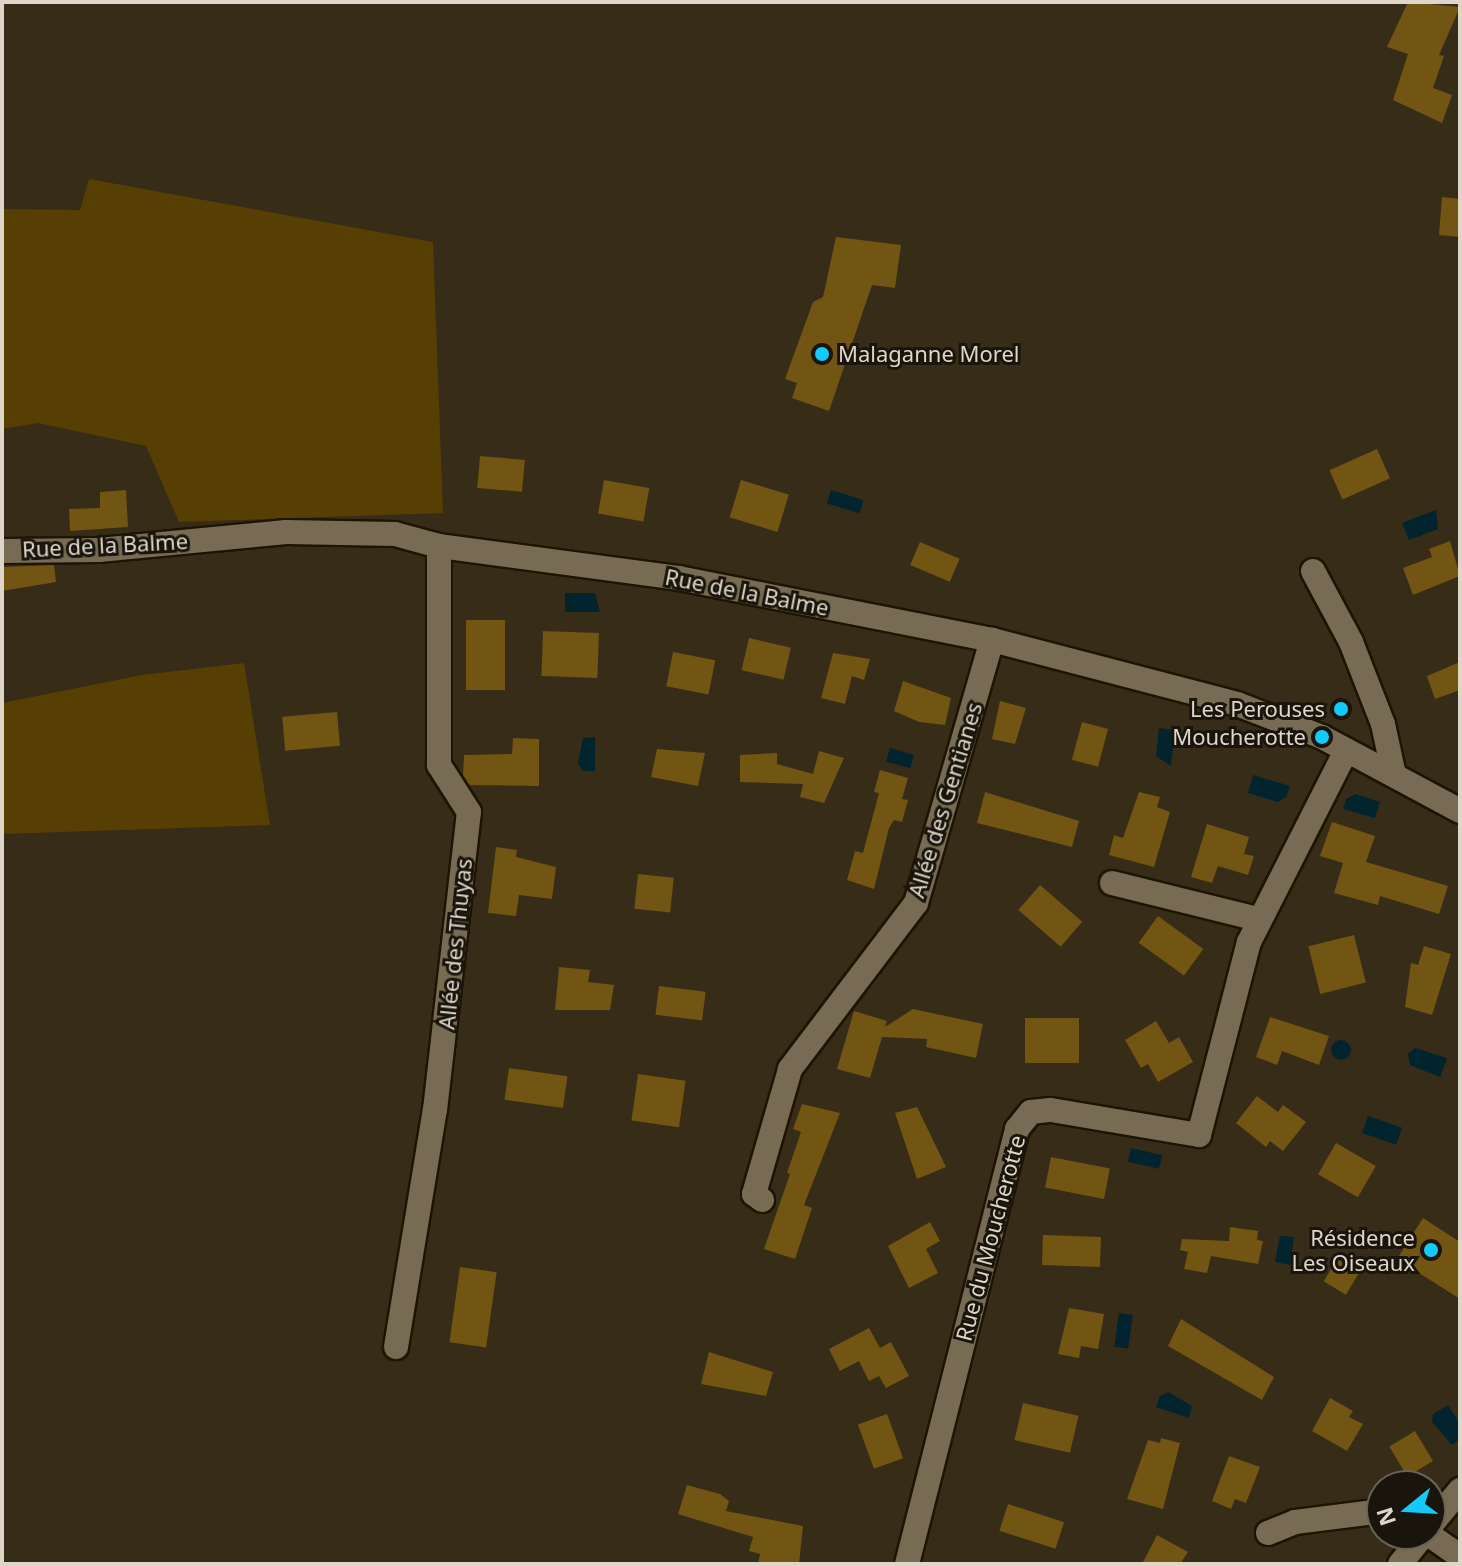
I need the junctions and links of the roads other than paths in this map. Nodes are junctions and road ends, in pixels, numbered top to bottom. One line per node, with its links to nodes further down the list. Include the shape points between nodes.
1 (439, 546): 2 (street, Rue de la Balme, via 395,534 286,532 99,550); 4 (street, Rue de la Balme, via 679,578); 11 (street, Allée des Thuyas, via 439,765 469,812 435,1110)
2 (2, 551)
3 (1313, 571): 6 (street, via 1351,642 1383,724)
4 (992, 640): 5 (street, Rue de la Balme, via 1237,704 1322,737); 10 (street, Allée des Gentianes, via 916,903 790,1069 754,1194)
5 (1345, 753): 6 (street, Rue de la Balme); 9 (street, Rue du Moucherotte)
6 (1394, 775): 7 (street, Rue de la Balme)
7 (1460, 811)
8 (1112, 883): 9 (street)
9 (1258, 919): 16 (street, Rue du Moucherotte, via 1199,1135 1051,1110 1031,1112 1017,1129)
10 (762, 1200)
11 (396, 1347)
12 (1460, 1490): 13 (street)
13 (1446, 1507)
14 (1366, 1513): 15 (street, via 1295,1522)
15 (1268, 1533)
16 (907, 1564)

